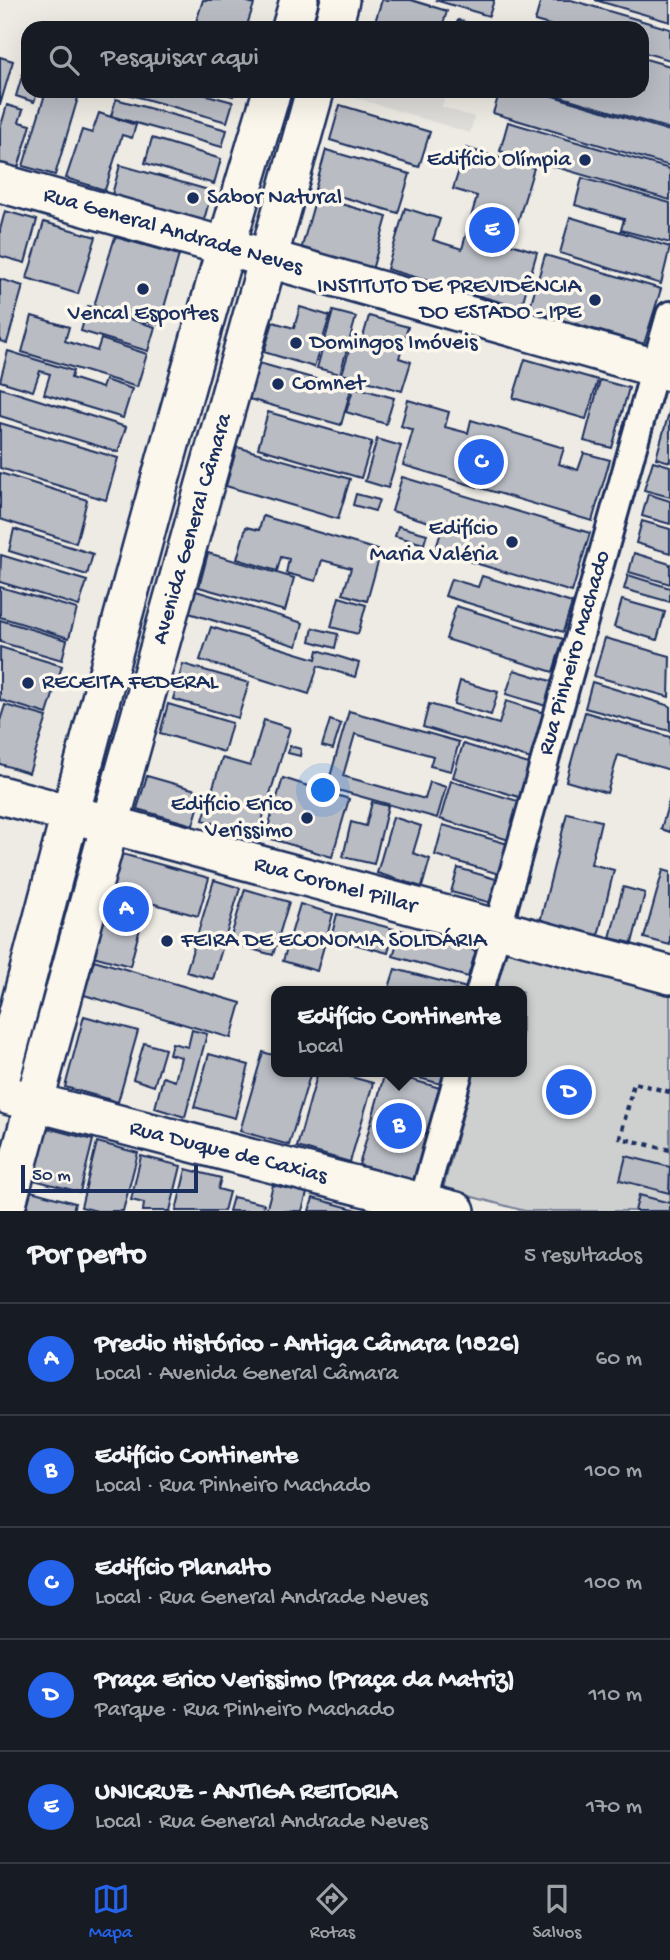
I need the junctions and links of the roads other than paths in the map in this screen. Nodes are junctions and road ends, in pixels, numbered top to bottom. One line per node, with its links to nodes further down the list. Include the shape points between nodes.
1 (299, 0): 3 (main road)
2 (340, 0): 4 (main road)
3 (293, 21)
4 (335, 21)
5 (270, 98): 8 (main road, Avenida General Câmara)
6 (313, 98): 9 (main road, Avenida General Câmara)
7 (0, 183): 8 (main road, Rua General Andrade Neves)
8 (225, 246): 9 (main road, Rua General Andrade Neves); 13 (main road, Avenida General Câmara)
9 (268, 259): 11 (main road, Rua General Andrade Neves); 14 (main road, Avenida General Câmara)
10 (670, 315): 11 (street, Rua Pinheiro Machado)
11 (662, 370): 15 (street, Rua Pinheiro Machado)
12 (0, 795): 13 (main road, Rua Coronel Pillar)
13 (70, 813): 14 (main road, Rua Coronel Pillar); 19 (main road, Avenida General Câmara)
14 (110, 824): 15 (main road, Rua Coronel Pillar); 21 (main road, Avenida General Câmara)
15 (497, 929): 16 (main road, Rua Coronel Pillar); 17 (street, Rua Pinheiro Machado)
16 (670, 975)
17 (481, 986)
18 (458, 1077): 22 (street)
19 (0, 1081)
20 (0, 1093): 21 (main road, Rua Duque de Caxias)
21 (35, 1103): 22 (main road, Rua Duque de Caxias); 23 (main road, Avenida General Câmara)
22 (433, 1208)
23 (5, 1211)

